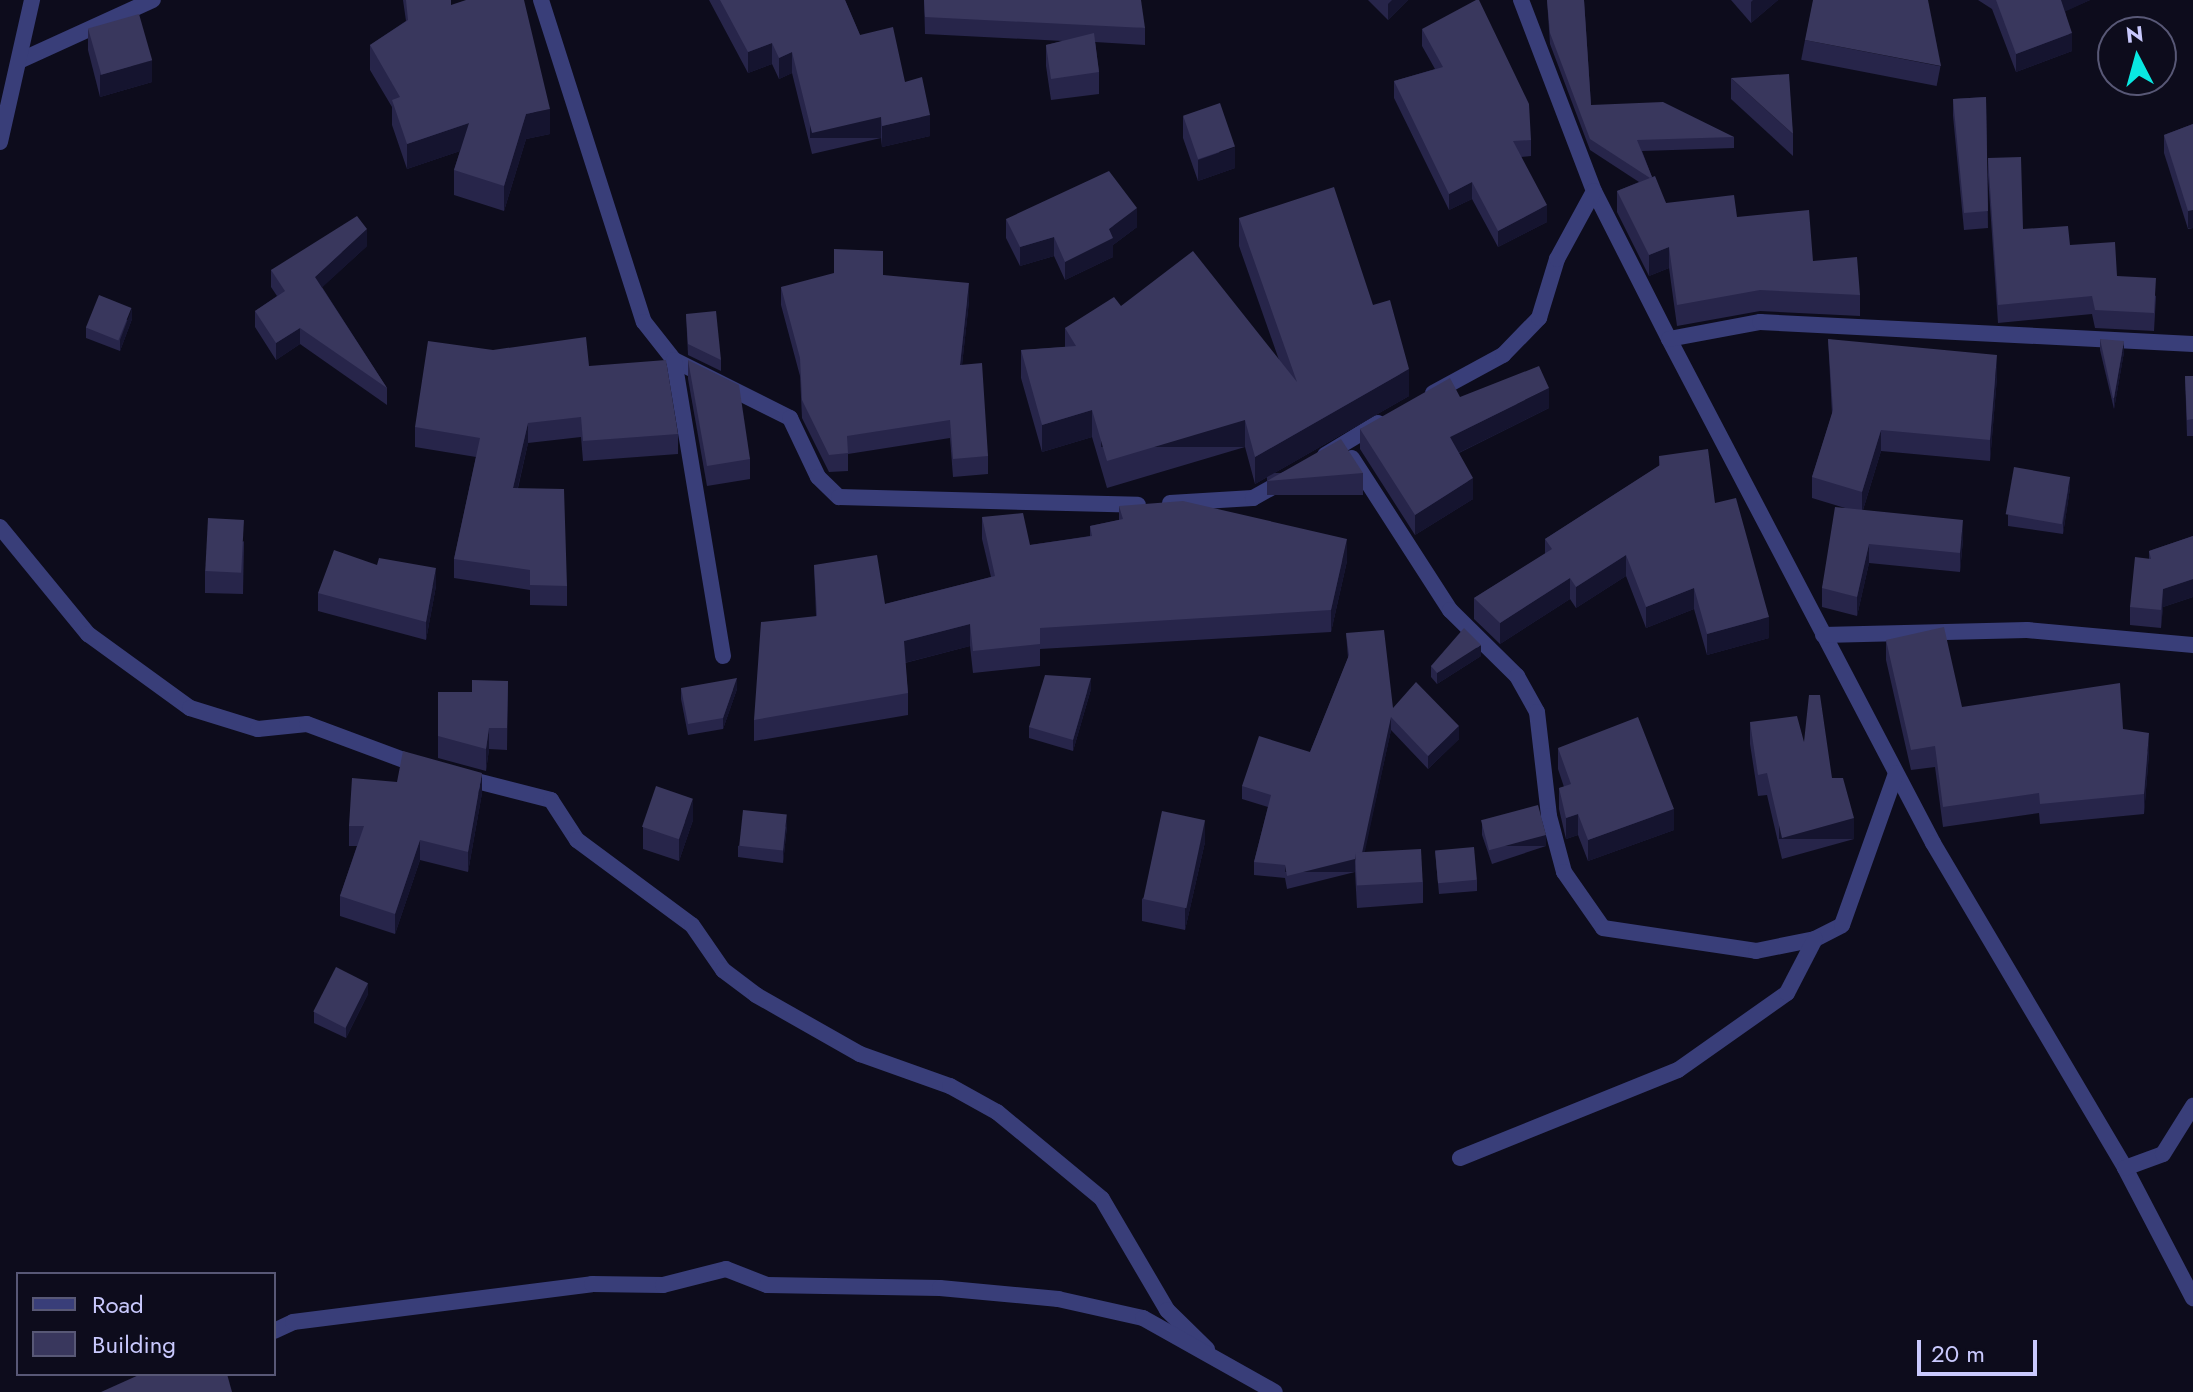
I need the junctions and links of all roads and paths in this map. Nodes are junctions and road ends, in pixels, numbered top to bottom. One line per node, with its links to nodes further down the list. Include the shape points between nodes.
1 (32, 0): 5 (street)
2 (153, 0): 5 (street)
3 (541, 0): 10 (street, via 644,322)
4 (1521, 0): 7 (street)
5 (19, 61): 6 (street)
6 (0, 142)
7 (1594, 191): 8 (street); 11 (street, via 1557,259 1539,318 1503,355)
8 (1669, 339): 9 (street, via 1760,322); 13 (street)
9 (2193, 344)
10 (674, 360): 11 (street, via 790,418 818,477 839,497 1093,507 1225,501 1253,498); 15 (street)
11 (1343, 443): 17 (street, via 1450,610 1517,676 1537,712 1549,816 1564,872 1603,928 1756,951)
12 (0, 527): 23 (street, via 88,634 190,708 258,729 307,724 380,754 551,800 577,840 692,925 723,970 756,995 860,1054 950,1086 997,1112 1065,1167 1102,1199 1167,1310)
13 (1823, 635): 14 (street, via 2027,630); 16 (street)
14 (2193, 645)
15 (723, 656)
16 (1896, 773): 17 (street, via 1842,925); 20 (street)
17 (1815, 939): 19 (street, via 1787,993 1678,1070)
18 (2193, 1106): 20 (street, via 2163,1154)
19 (1460, 1158)
20 (2125, 1168): 21 (street)
21 (2193, 1298)
22 (276, 1330): 23 (street, via 293,1322 592,1284 663,1285 726,1269 767,1285 940,1288 1058,1299 1143,1318)
23 (1207, 1349): 24 (street)
24 (1275, 1392)

